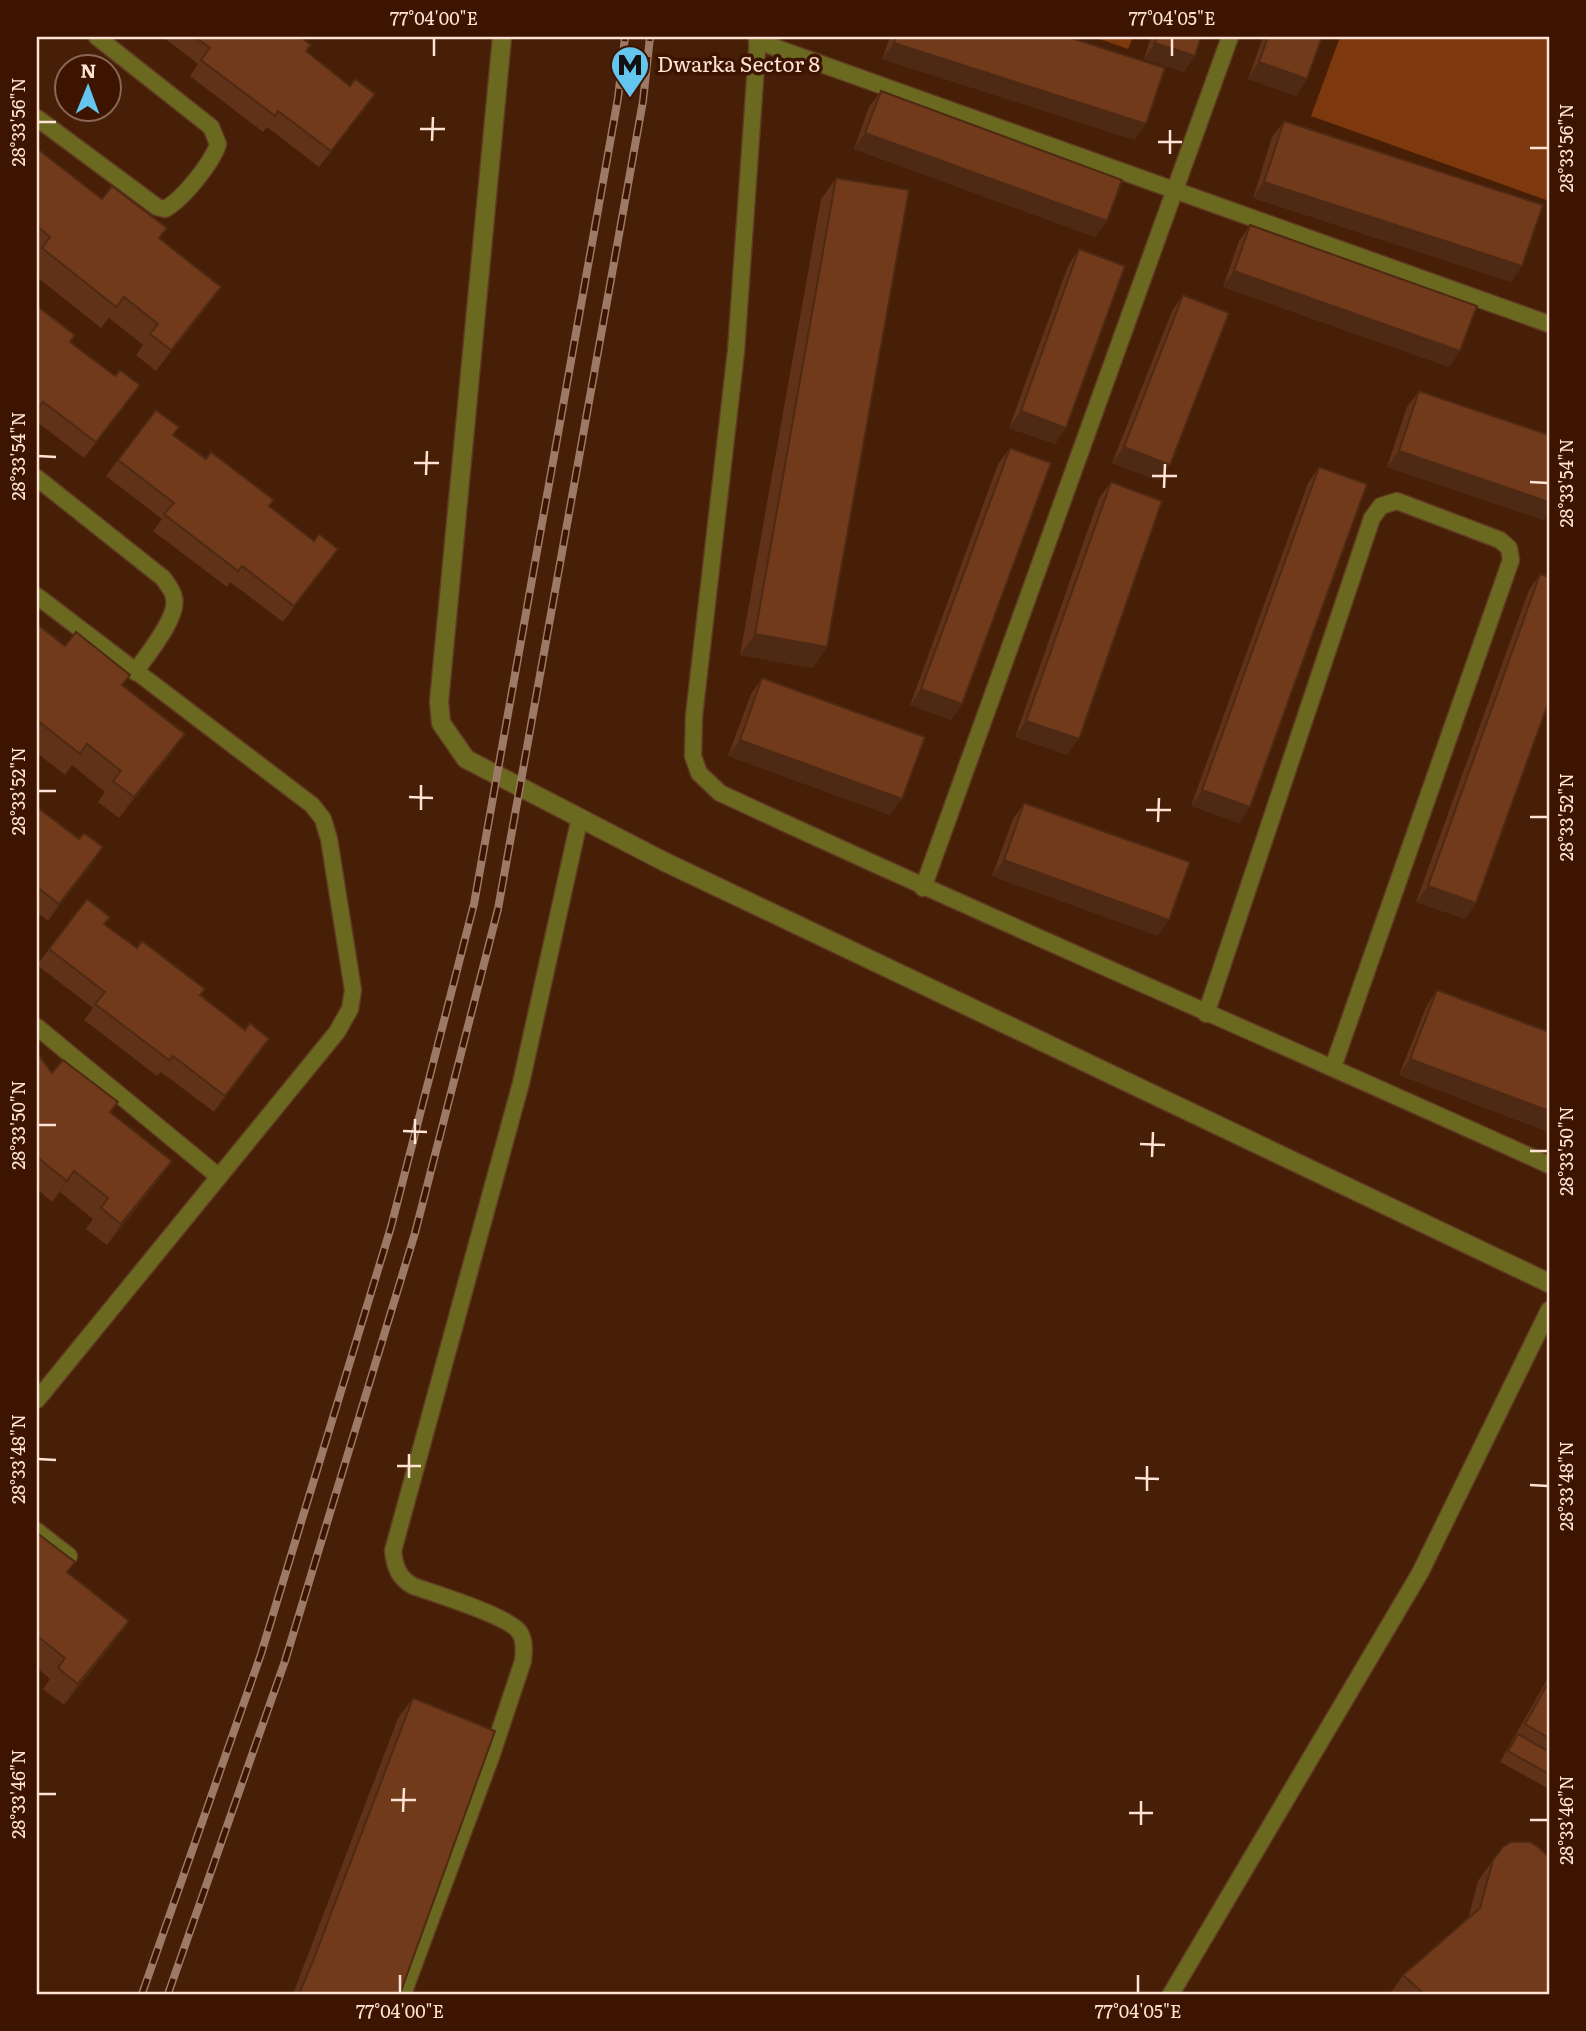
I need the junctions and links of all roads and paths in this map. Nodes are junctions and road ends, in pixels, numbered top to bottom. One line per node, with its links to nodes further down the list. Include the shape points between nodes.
1 (97, 37): 5 (lane, via 211,127 218,144 214,154 175,204 165,209)
2 (502, 37): 11 (street, via 440,712 442,723 466,759)
3 (1230, 37): 6 (lane)
4 (757, 39): 6 (lane); 12 (lane, via 736,351 693,756 699,773 720,793)
5 (37, 118)
6 (1174, 190): 7 (lane); 12 (lane)
7 (1549, 324)
8 (37, 478): 10 (lane, via 171,589 173,613)
9 (37, 596): 10 (lane)
10 (135, 672): 17 (lane, via 312,805 323,819 329,839 353,990 350,1009 337,1032)
11 (580, 817): 18 (street, via 663,861); 23 (lane, via 521,1083 393,1550 401,1579 504,1620 520,1631 524,1645 523,1661 492,1754)
12 (923, 888): 13 (lane)
13 (1206, 1014): 15 (lane); 15 (lane, via 1371,518 1381,506 1397,501 1500,540 1509,548 1511,560)
14 (37, 1027): 17 (lane)
15 (1333, 1067): 16 (lane)
16 (1549, 1166)
17 (218, 1176): 20 (lane)
18 (1549, 1283)
19 (1549, 1310): 24 (lane, via 1420,1573)
20 (37, 1400)
21 (37, 1531): 22 (lane)
22 (69, 1556)
23 (403, 1994)
24 (1171, 1994)

